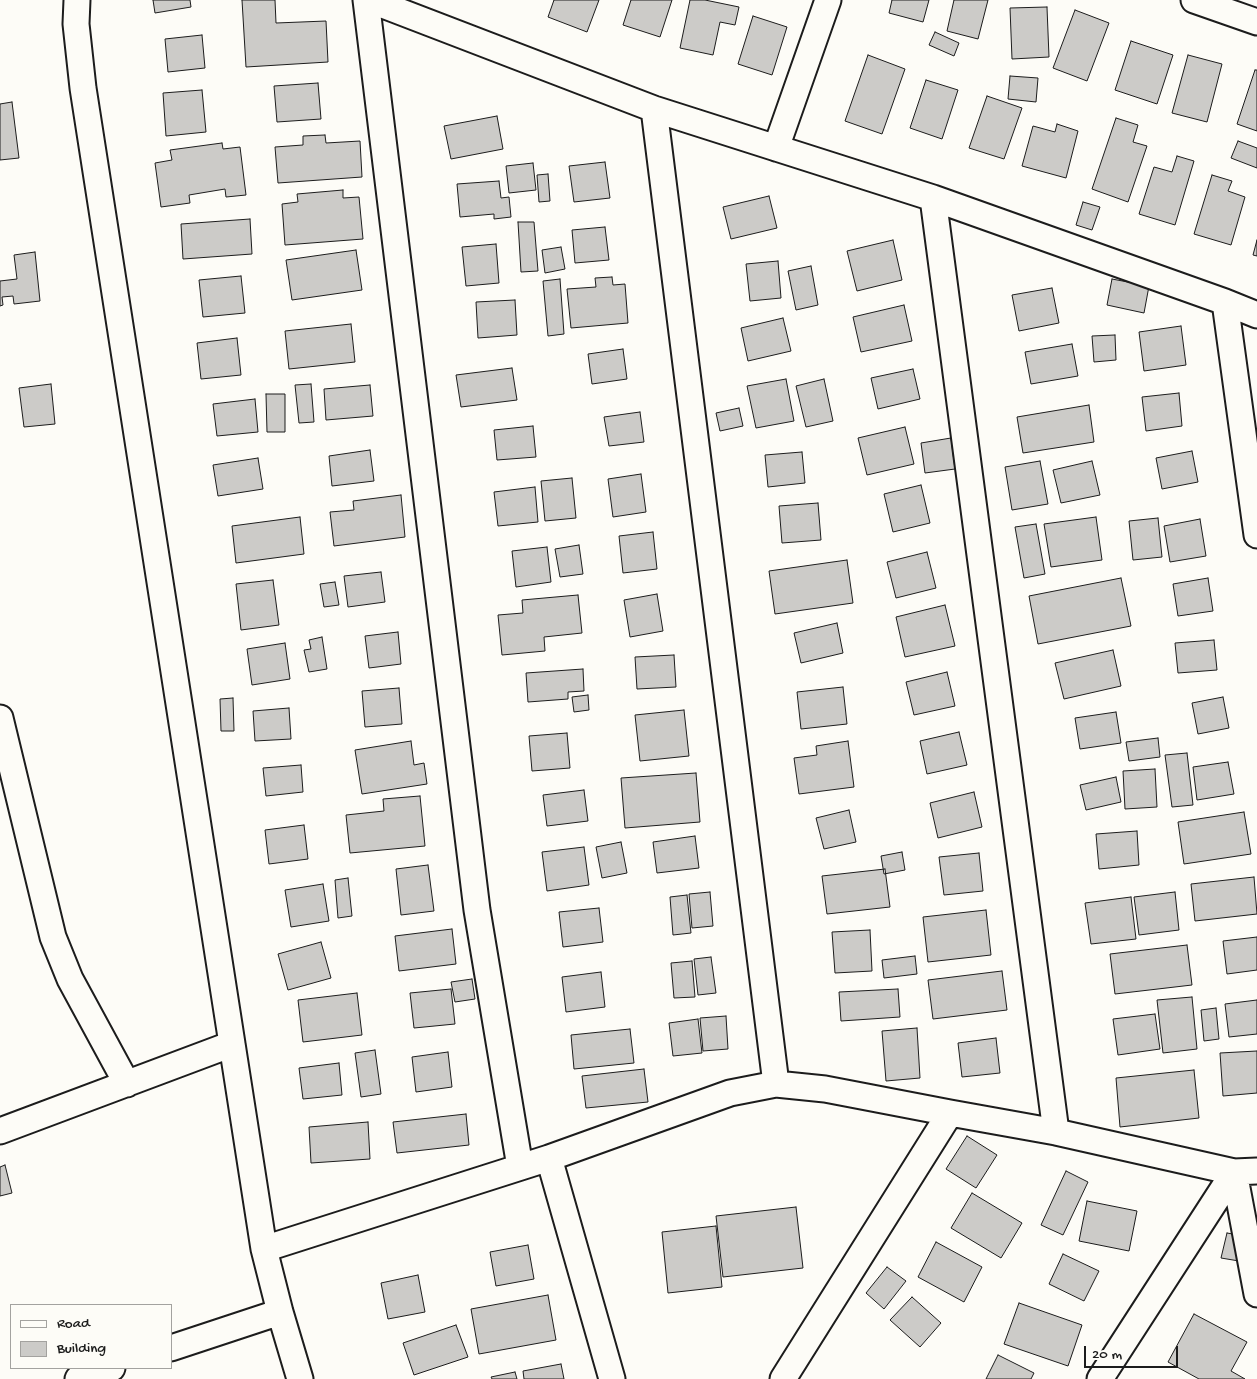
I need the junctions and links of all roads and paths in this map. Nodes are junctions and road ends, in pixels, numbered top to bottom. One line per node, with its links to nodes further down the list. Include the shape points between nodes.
1 (77, 0): 14 (street, via 76,24 83,88)
2 (366, 0): 21 (street, via 477,910)
3 (370, 0): 7 (street)
4 (828, 0): 8 (street)
5 (1194, 0): 6 (street)
6 (1257, 22)
7 (654, 109): 8 (street); 16 (street)
8 (776, 148): 9 (street)
9 (933, 198): 10 (street); 19 (street)
10 (1225, 302): 11 (street); 12 (street)
11 (1257, 315)
12 (1257, 535)
13 (0, 718): 15 (street, via 53,937 70,979)
14 (232, 1044): 15 (street); 23 (street)
15 (127, 1084): 18 (street)
16 (776, 1084): 17 (street, via 825,1089); 20 (street, via 730,1093)
17 (950, 1113): 19 (street); 31 (street)
18 (0, 1131)
19 (1056, 1132): 22 (street)
20 (549, 1158): 21 (street); 30 (street)
21 (520, 1167): 23 (street)
22 (1245, 1172): 24 (street); 32 (street)
23 (264, 1249): 25 (street)
24 (1257, 1294)
25 (280, 1312): 26 (street); 29 (street)
26 (172, 1348)
27 (109, 1369): 28 (street)
28 (78, 1379)
29 (300, 1379)
30 (612, 1379)
31 (783, 1379)
32 (1100, 1379)

